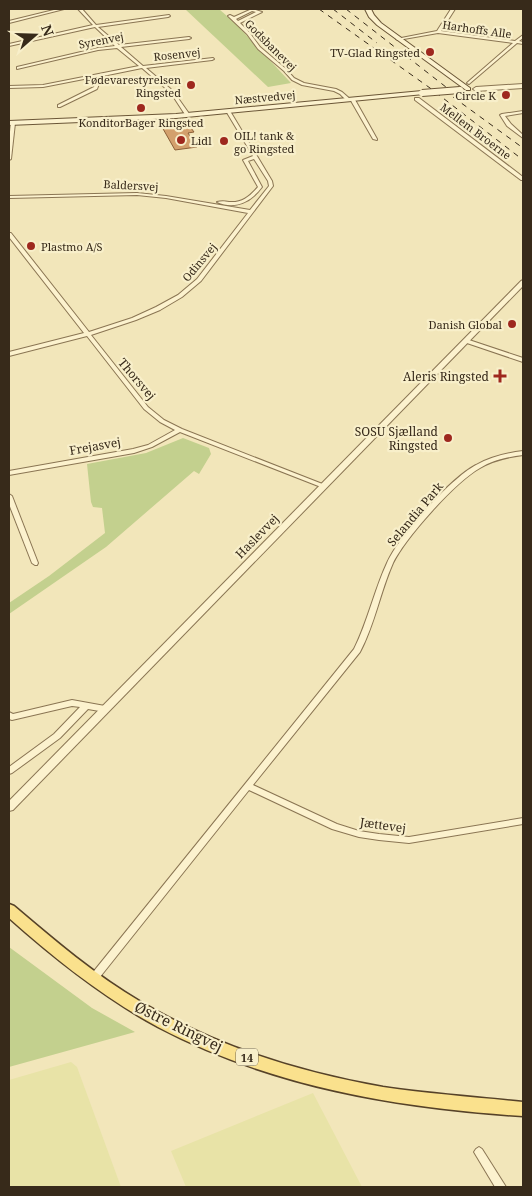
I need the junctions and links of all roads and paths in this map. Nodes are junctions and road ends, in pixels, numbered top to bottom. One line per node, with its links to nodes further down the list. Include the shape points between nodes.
1 (62, 9): 6 (street)
2 (80, 9): 8 (street)
3 (368, 9): 12 (main road)
4 (453, 9): 9 (street)
5 (168, 16): 8 (street)
6 (9, 22)
7 (237, 23): 7 (street, Godsbanevej, via 232,18 252,10 260,12); 26 (street, Godsbanevej, via 293,79 335,90)
8 (96, 26): 15 (street); 16 (street)
9 (438, 32): 12 (street, Harhoffs Alle); 13 (street, Harhoffs Alle)
10 (523, 36): 13 (street)
11 (189, 38): 16 (street, Syrenvej)
12 (398, 39): 21 (main road, via 443,73)
13 (515, 43): 14 (street, Harhoffs Alle); 21 (street)
14 (523, 43)
15 (9, 46)
16 (117, 46): 18 (street); 19 (street, Syrenvej)
17 (212, 59): 18 (street, Rosenvej)
18 (143, 67): 20 (street, Rosenvej); 30 (street, via 172,92)
19 (18, 68)
20 (90, 77): 23 (street, Rosenvej, via 43,86); 27 (street, via 97,84 96,88)
21 (468, 86): 24 (main road, Næstvedvej); 25 (main road, Næstvedvej, bridge)
22 (523, 86): 24 (street, Næstvedvej)
23 (9, 87)
24 (476, 89)
25 (420, 96): 26 (main road, Næstvedvej); 36 (street, Mellem Broerne)
26 (350, 99): 28 (main road, Næstvedvej); 33 (street)
27 (60, 106)
28 (228, 111): 30 (main road, Næstvedvej); 34 (street)
29 (523, 112): 32 (street, via 502,115 509,126)
30 (188, 115): 31 (main road, Næstvedvej)
31 (11, 123): 35 (street)
32 (523, 137)
33 (375, 139)
34 (256, 157): 37 (street, via 245,160 260,187); 38 (street, via 270,181)
35 (9, 158)
36 (523, 179)
37 (255, 193): 38 (street); 40 (street, via 238,205)
38 (264, 194): 41 (street, Odinsvej)
39 (9, 197): 41 (street, Baldersvej, via 137,194)
40 (220, 202)
41 (251, 212): 44 (street, Odinsvej, via 186,293 152,313)
42 (9, 234): 44 (street, Thorsvej)
43 (523, 282): 45 (street, Haslevvej)
44 (86, 334): 46 (street, Odinsvej); 48 (street, Thorsvej, via 146,408)
45 (466, 341): 47 (street); 51 (street, Haslevvej)
46 (9, 354)
47 (523, 360)
48 (180, 430): 50 (street, Frejasvej, via 134,451); 51 (street, Thorsvej)
49 (523, 453): 58 (street, Selandia Park, via 498,458 474,468 457,482 404,541 391,561 368,631 357,650)
50 (9, 473)
51 (323, 486): 55 (street, Haslevvej)
52 (9, 496): 53 (street)
53 (35, 563)
54 (86, 706): 55 (street); 56 (street, via 72,703 12,717); 57 (street, via 58,736)
55 (105, 709): 59 (street, Haslevvej)
56 (9, 715)
57 (9, 771)
58 (248, 786): 60 (street, Jættevej, via 335,827 387,838 409,840); 62 (street)
59 (9, 807)
60 (523, 821)
61 (9, 910): 62 (main road, Østre Ringvej / 14)
62 (93, 979): 63 (main road, Østre Ringvej / 14, via 189,1034 256,1061 313,1079 384,1094)
63 (523, 1109)
64 (478, 1152): 65 (street)
65 (500, 1187)

